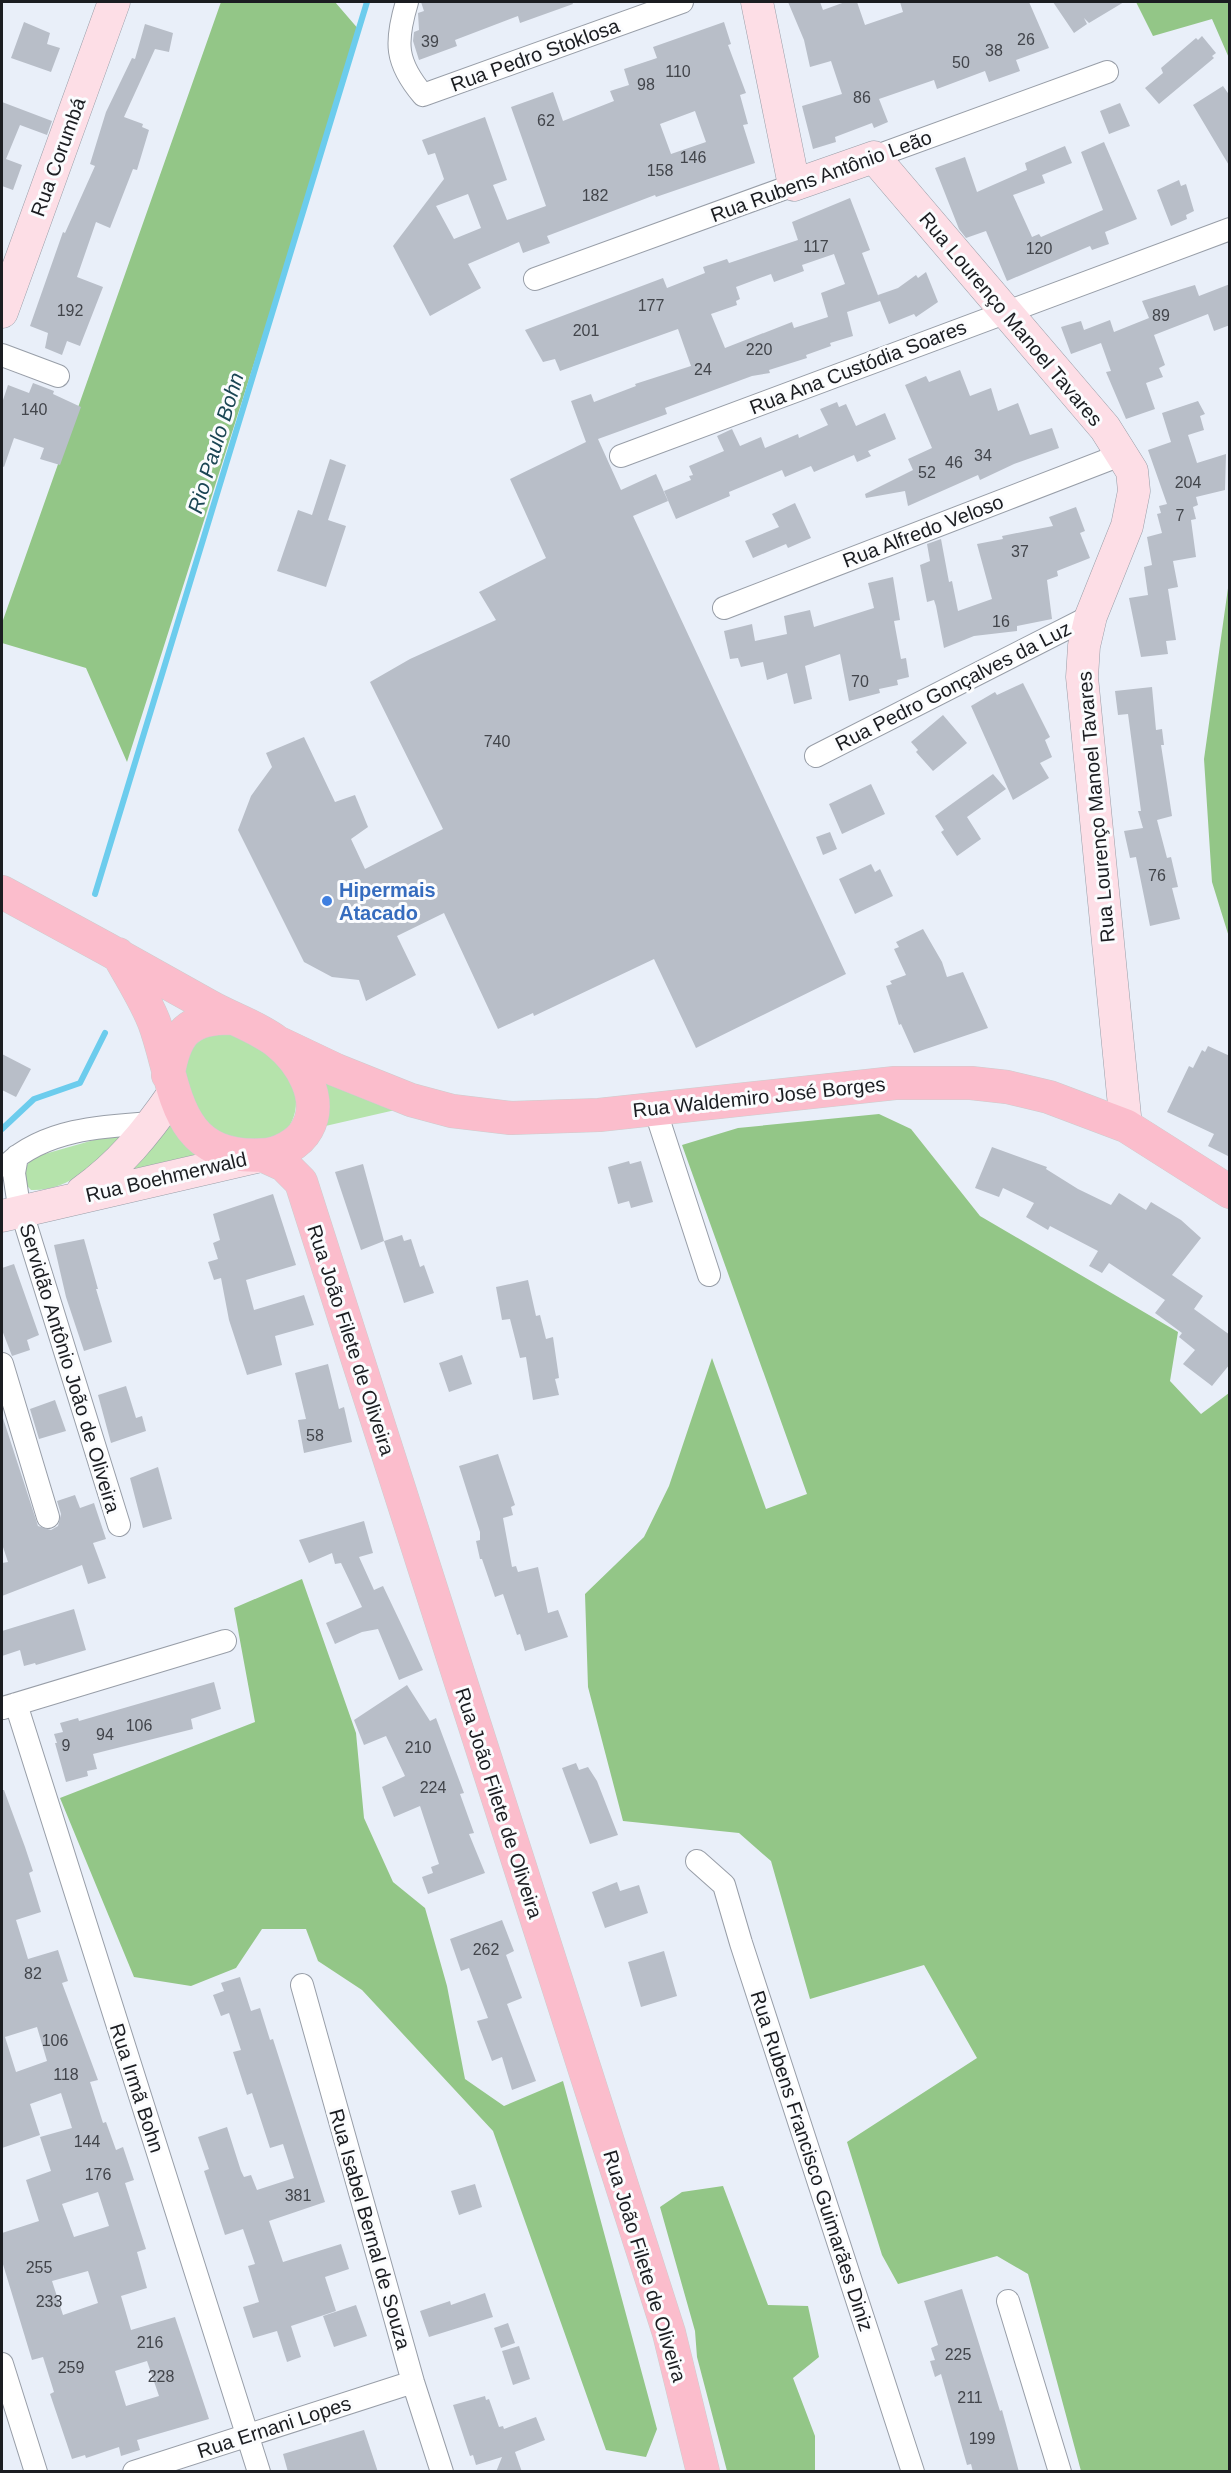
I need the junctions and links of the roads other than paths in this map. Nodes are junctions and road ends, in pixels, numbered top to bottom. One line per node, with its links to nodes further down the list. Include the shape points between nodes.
1 (114, 2): 10 (street, Rua Corumbá)
2 (407, 2): 3 (street, Rua Pedro Stoklosa, via 398,41 401,62 423,95)
3 (682, 2)
4 (757, 2): 7 (street)
5 (1107, 72): 6 (street, Rua Rubens Antônio Leão)
6 (874, 157): 7 (street, Rua Rubens Antônio Leão); 11 (street, Rua Lourenço Manoel Tavares)
7 (794, 185): 9 (street, Rua Rubens Antônio Leão)
8 (1230, 229): 11 (street, Rua Ana Custódia Soares)
9 (535, 279)
10 (2, 312)
11 (1004, 312): 14 (street, Rua Lourenço Manoel Tavares); 15 (street, Rua Ana Custódia Soares)
12 (2, 355): 13 (street)
13 (58, 376)
14 (1123, 454): 16 (street, Rua Alfredo Veloso); 17 (street, Rua Lourenço Manoel Tavares, via 1132,471 1132,508)
15 (621, 456)
16 (724, 608)
17 (1091, 616): 18 (street, Rua Pedro Gonçalves da Luz); 26 (street, Rua Lourenço Manoel Tavares, via 1082,677)
18 (816, 756)
19 (2, 892): 20 (main road)
20 (118, 954): 21 (main road); 23 (main road, via 153,1021)
21 (230, 1018): 22 (main road); 23 (main road, via 195,1023 182,1033 172,1052)
22 (277, 1042): 24 (main road, Rua Waldemiro José Borges, via 411,1100 462,1113 548,1118); 27 (main road, via 306,1076 313,1111 309,1126 297,1141 276,1153)
23 (170, 1085): 25 (street, Rua Boehmerwald); 27 (main road, via 197,1135 231,1153)
24 (655, 1109): 26 (main road, Rua Waldemiro José Borges, via 851,1086 930,1081 1007,1087 1049,1097); 32 (street)
25 (153, 1123): 28 (street, via 86,1129 49,1140); 30 (street, Rua Boehmerwald, via 121,1161)
26 (1126, 1126): 29 (main road, Rua Waldemiro José Borges)
27 (261, 1155): 30 (street, Rua Boehmerwald); 48 (main road, Rua João Filete de Oliveira, via 284,1165 301,1182 669,2333)
28 (9, 1163): 31 (street, Servidão Antônio João de Oliveira, via 15,1186)
29 (1230, 1192)
30 (71, 1199): 31 (street, Rua Boehmerwald)
31 (12, 1213): 35 (street, Servidão Antônio João de Oliveira)
32 (709, 1275)
33 (2, 1364): 34 (street)
34 (48, 1517)
35 (119, 1525)
36 (225, 1641): 37 (street)
37 (9, 1706): 43 (street, Rua Irmã Bohn)
38 (697, 1861): 49 (street, Rua Rubens Francisco Guimarães Diniz, via 724,1885 735,1912 741,1943)
39 (302, 1985): 42 (street, Rua Isabel Bernal de Souza)
40 (1008, 2301): 50 (street)
41 (2, 2364): 44 (street)
42 (413, 2382): 43 (street, Rua Ernani Lopes); 47 (street, Rua Isabel Bernal de Souza)
43 (248, 2435): 45 (street, Rua Ernani Lopes); 46 (street, Rua Irmã Bohn)
44 (36, 2472)
45 (134, 2472)
46 (259, 2472)
47 (442, 2472)
48 (703, 2472)
49 (913, 2472)
50 (1060, 2472)

